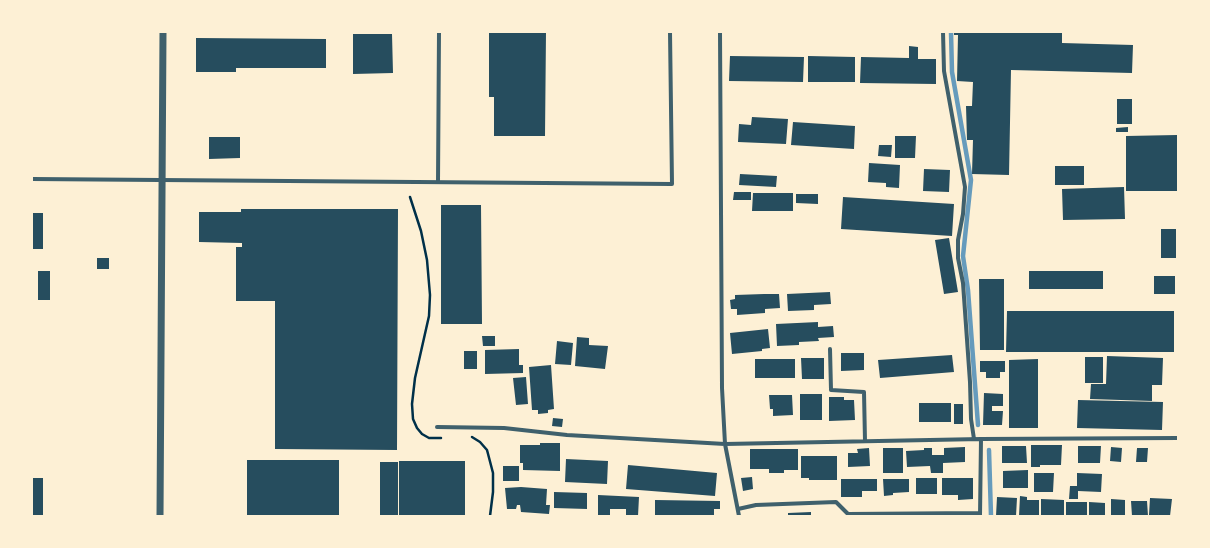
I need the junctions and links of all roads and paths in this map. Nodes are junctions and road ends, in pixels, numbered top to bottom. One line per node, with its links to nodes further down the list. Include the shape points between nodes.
1 (164, 32): 7 (street)
2 (439, 32): 8 (street)
3 (670, 32): 8 (street, via 672,184)
4 (720, 32): 18 (street, via 722,388)
5 (943, 32): 15 (street, via 944,71 965,187 958,258 963,283 970,419)
6 (32, 179): 7 (street)
7 (162, 180): 8 (street); 21 (street)
8 (438, 182)
9 (410, 197): 13 (path, via 421,231 430,296 429,316 415,378 413,419 422,434 429,438)
10 (830, 349): 17 (street, via 831,390 864,392)
11 (437, 427): 18 (street, via 504,428 567,435)
12 (467, 436): 22 (path, via 480,442 487,450 493,473)
13 (448, 437)
14 (1178, 438): 16 (street)
15 (974, 439): 16 (street); 17 (street)
16 (981, 439): 20 (street)
17 (865, 441): 18 (street)
18 (725, 444): 19 (street)
19 (738, 508): 20 (street, via 836,502 848,514); 23 (street)
20 (980, 515)
21 (160, 516)
22 (490, 516)
23 (739, 516)

